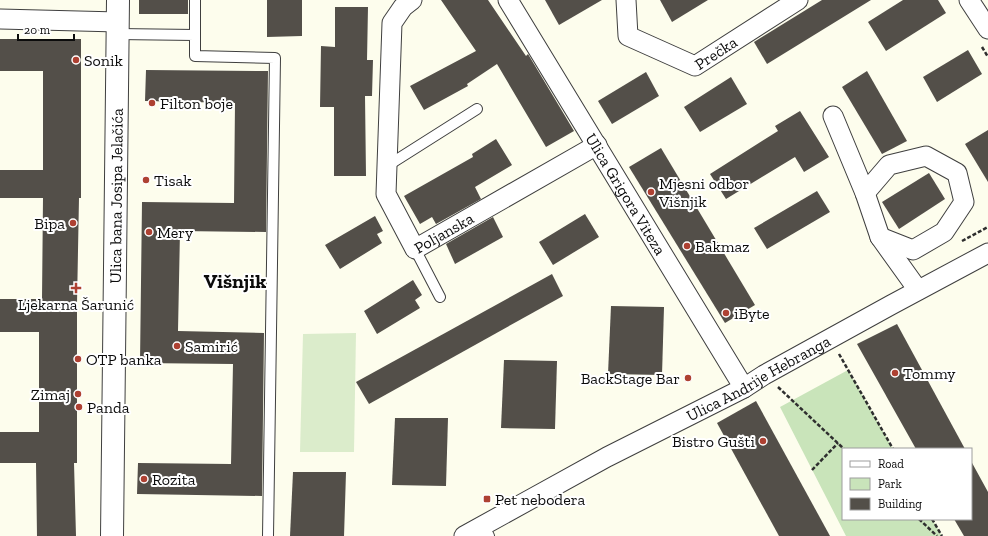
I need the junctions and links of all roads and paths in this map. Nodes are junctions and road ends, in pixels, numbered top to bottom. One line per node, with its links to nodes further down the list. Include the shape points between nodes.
1 (118, 0): 9 (street, Ulica bana Josipa Jelačića)
2 (195, 0): 11 (lane)
3 (412, 0): 15 (street, Poljanska, via 403,7 392,23)
4 (508, 0): 14 (street, Ulica Grigora Viteza)
5 (626, 0): 6 (street, Prečka, via 628,36 695,66)
6 (798, 0)
7 (969, 0): 10 (street)
8 (0, 19): 9 (street)
9 (118, 28): 11 (lane); 32 (street, Ulica bana Josipa Jelačića)
10 (988, 29)
11 (195, 35): 33 (lane, via 195,56 275,58)
12 (477, 109): 15 (lane)
13 (833, 116): 16 (street)
14 (597, 145): 18 (street, Poljanska); 24 (street, Ulica Grigora Viteza)
15 (387, 166): 18 (street, Poljanska, via 386,194)
16 (865, 193): 17 (street); 17 (street, via 889,165 926,156 957,172 964,202 944,232 913,250)
17 (880, 238): 20 (street)
18 (415, 249): 21 (lane)
19 (988, 253): 20 (street, Ulica Andrije Hebranga)
20 (918, 290): 22 (street, Ulica Andrije Hebranga)
21 (440, 297)
22 (830, 338): 23 (street, Ulica Andrije Hebranga); 27 (path)
23 (764, 375): 24 (street, Ulica Andrije Hebranga); 25 (path)
24 (744, 388): 31 (street, Ulica Andrije Hebranga, via 607,457)
25 (838, 443): 26 (path); 28 (path)
26 (843, 448)
27 (892, 448)
28 (812, 470)
29 (920, 520): 35 (path)
30 (933, 520): 36 (path)
31 (486, 531): 34 (street, Ulica Andrije Hebranga)
32 (112, 536)
33 (268, 536)
34 (464, 536)
35 (937, 536)
36 (942, 536)

